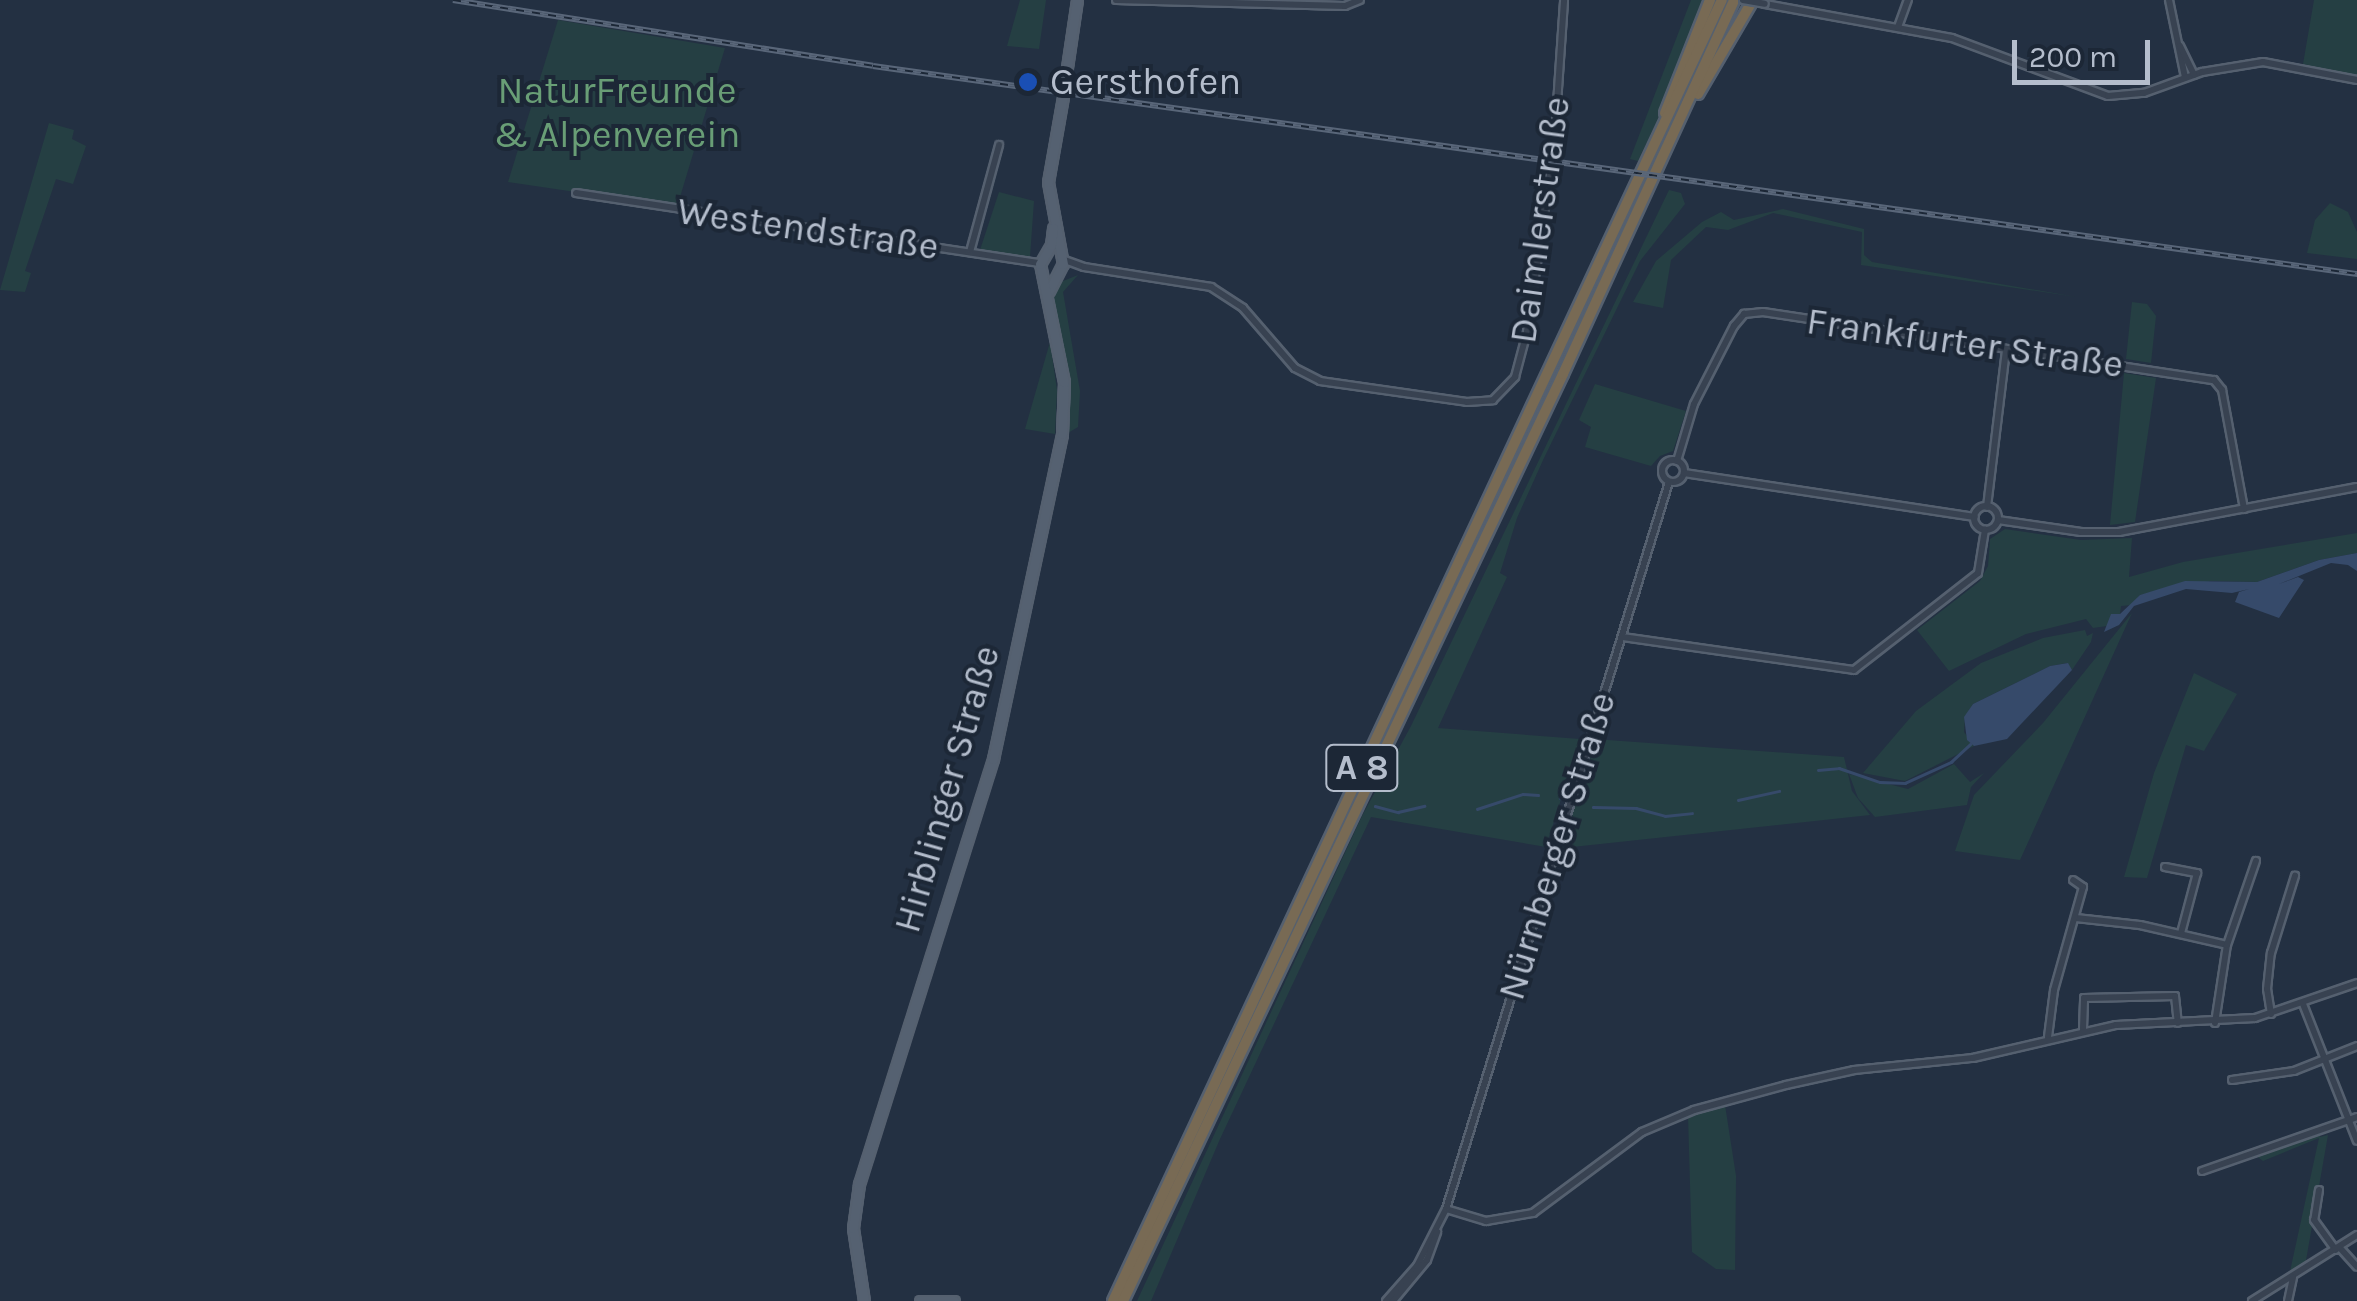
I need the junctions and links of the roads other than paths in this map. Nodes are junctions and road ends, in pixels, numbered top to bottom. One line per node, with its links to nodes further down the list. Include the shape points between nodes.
1 (1077, 0): 15 (main road)
2 (1116, 0): 11 (street, via 1345,6)
3 (1564, 0): 25 (street, Daimlerstraße, via 1552,160 1527,332 1518,370 1498,397 1467,402 1320,381 1282,356 1243,308 1218,290 1190,280)
4 (1710, 0): 19 (highway)
5 (1722, 0): 19 (highway, A 8)
6 (1734, 0): 17 (highway, A 8)
7 (1743, 0): 12 (street, bridge)
8 (1753, 0): 17 (highway)
9 (1908, 0): 12 (street)
10 (2170, 0): 13 (street, via 2173,32)
11 (1360, 1)
12 (1898, 27): 13 (street, via 1969,43 2108,96 2144,94)
13 (2190, 76): 14 (street, via 2263,62)
14 (2357, 80)
15 (1065, 81)
16 (1063, 97): 21 (main road, Hirblinger Straße, via 1049,177)
17 (1683, 118): 68 (highway, A 8)
18 (999, 145): 22 (street)
19 (1653, 152): 67 (highway, A 8)
20 (576, 193): 22 (street, Westendstraße)
21 (1054, 228): 23 (main road, Hirblinger Straße); 24 (main road, Hirblinger Straße)
22 (970, 252): 24 (street, Westendstraße)
23 (1060, 257): 24 (main road); 24 (main road, Hirblinger Straße); 25 (street, Daimlerstraße)
24 (1049, 267): 25 (street, Daimlerstraße); 64 (main road, Hirblinger Straße, via 1064,403 1050,498 993,758 858,1184 853,1228 860,1276)
25 (1084, 268)
26 (2006, 349): 27 (street, Frankfurter Straße, via 1744,314 1697,397); 31 (street); 32 (street, Frankfurter Straße, via 2214,380 2222,390)
27 (1677, 460): 28 (street); 29 (street, via 1663,466)
28 (1684, 473): 29 (street, via 1680,481); 33 (street)
29 (1668, 482): 36 (street, Nürnberger Straße)
30 (2357, 487): 32 (street)
31 (1987, 506): 33 (street); 34 (street)
32 (2244, 509): 34 (street, via 2104,534)
33 (1975, 517): 35 (street)
34 (1998, 520): 35 (street)
35 (1985, 530): 36 (street, via 1978,573 1854,670)
36 (1622, 637): 59 (street, Nürnberger Straße)
37 (2256, 861): 43 (street)
38 (2164, 867): 42 (street, via 2196,873)
39 (2294, 876): 46 (street, via 2271,953)
40 (2073, 880): 41 (street, via 2083,887)
41 (2076, 918): 42 (street); 50 (street)
42 (2181, 933): 43 (street)
43 (2228, 945): 47 (street)
44 (2357, 983): 45 (street)
45 (2304, 1004): 46 (street); 52 (street)
46 (2271, 1014): 47 (street)
47 (2214, 1023): 48 (street)
48 (2178, 1024): 49 (street); 49 (street, via 2175,996 2098,997 2082,999)
49 (2083, 1030): 50 (street)
50 (2048, 1037): 59 (street, via 1972,1058 1822,1076 1694,1110 1622,1144 1547,1204 1516,1219 1486,1221)
51 (2357, 1046): 52 (street)
52 (2324, 1060): 53 (street); 55 (street)
53 (2232, 1080)
54 (2357, 1117): 55 (street)
55 (2348, 1121): 56 (street); 57 (street)
56 (2357, 1141)
57 (2202, 1171)
58 (2318, 1190): 61 (street, via 2314,1220)
59 (1446, 1209): 69 (street, Nürnberger Straße, via 1407,1284)
60 (2357, 1234): 61 (street)
61 (2338, 1249): 62 (street); 63 (street)
62 (2357, 1267)
63 (2293, 1277): 70 (street); 71 (street)
64 (872, 1301)
65 (920, 1301): 66 (main road)
66 (954, 1301)
67 (1113, 1301)
68 (1123, 1301)
69 (1390, 1301)
70 (2252, 1301)
71 (2288, 1301)

